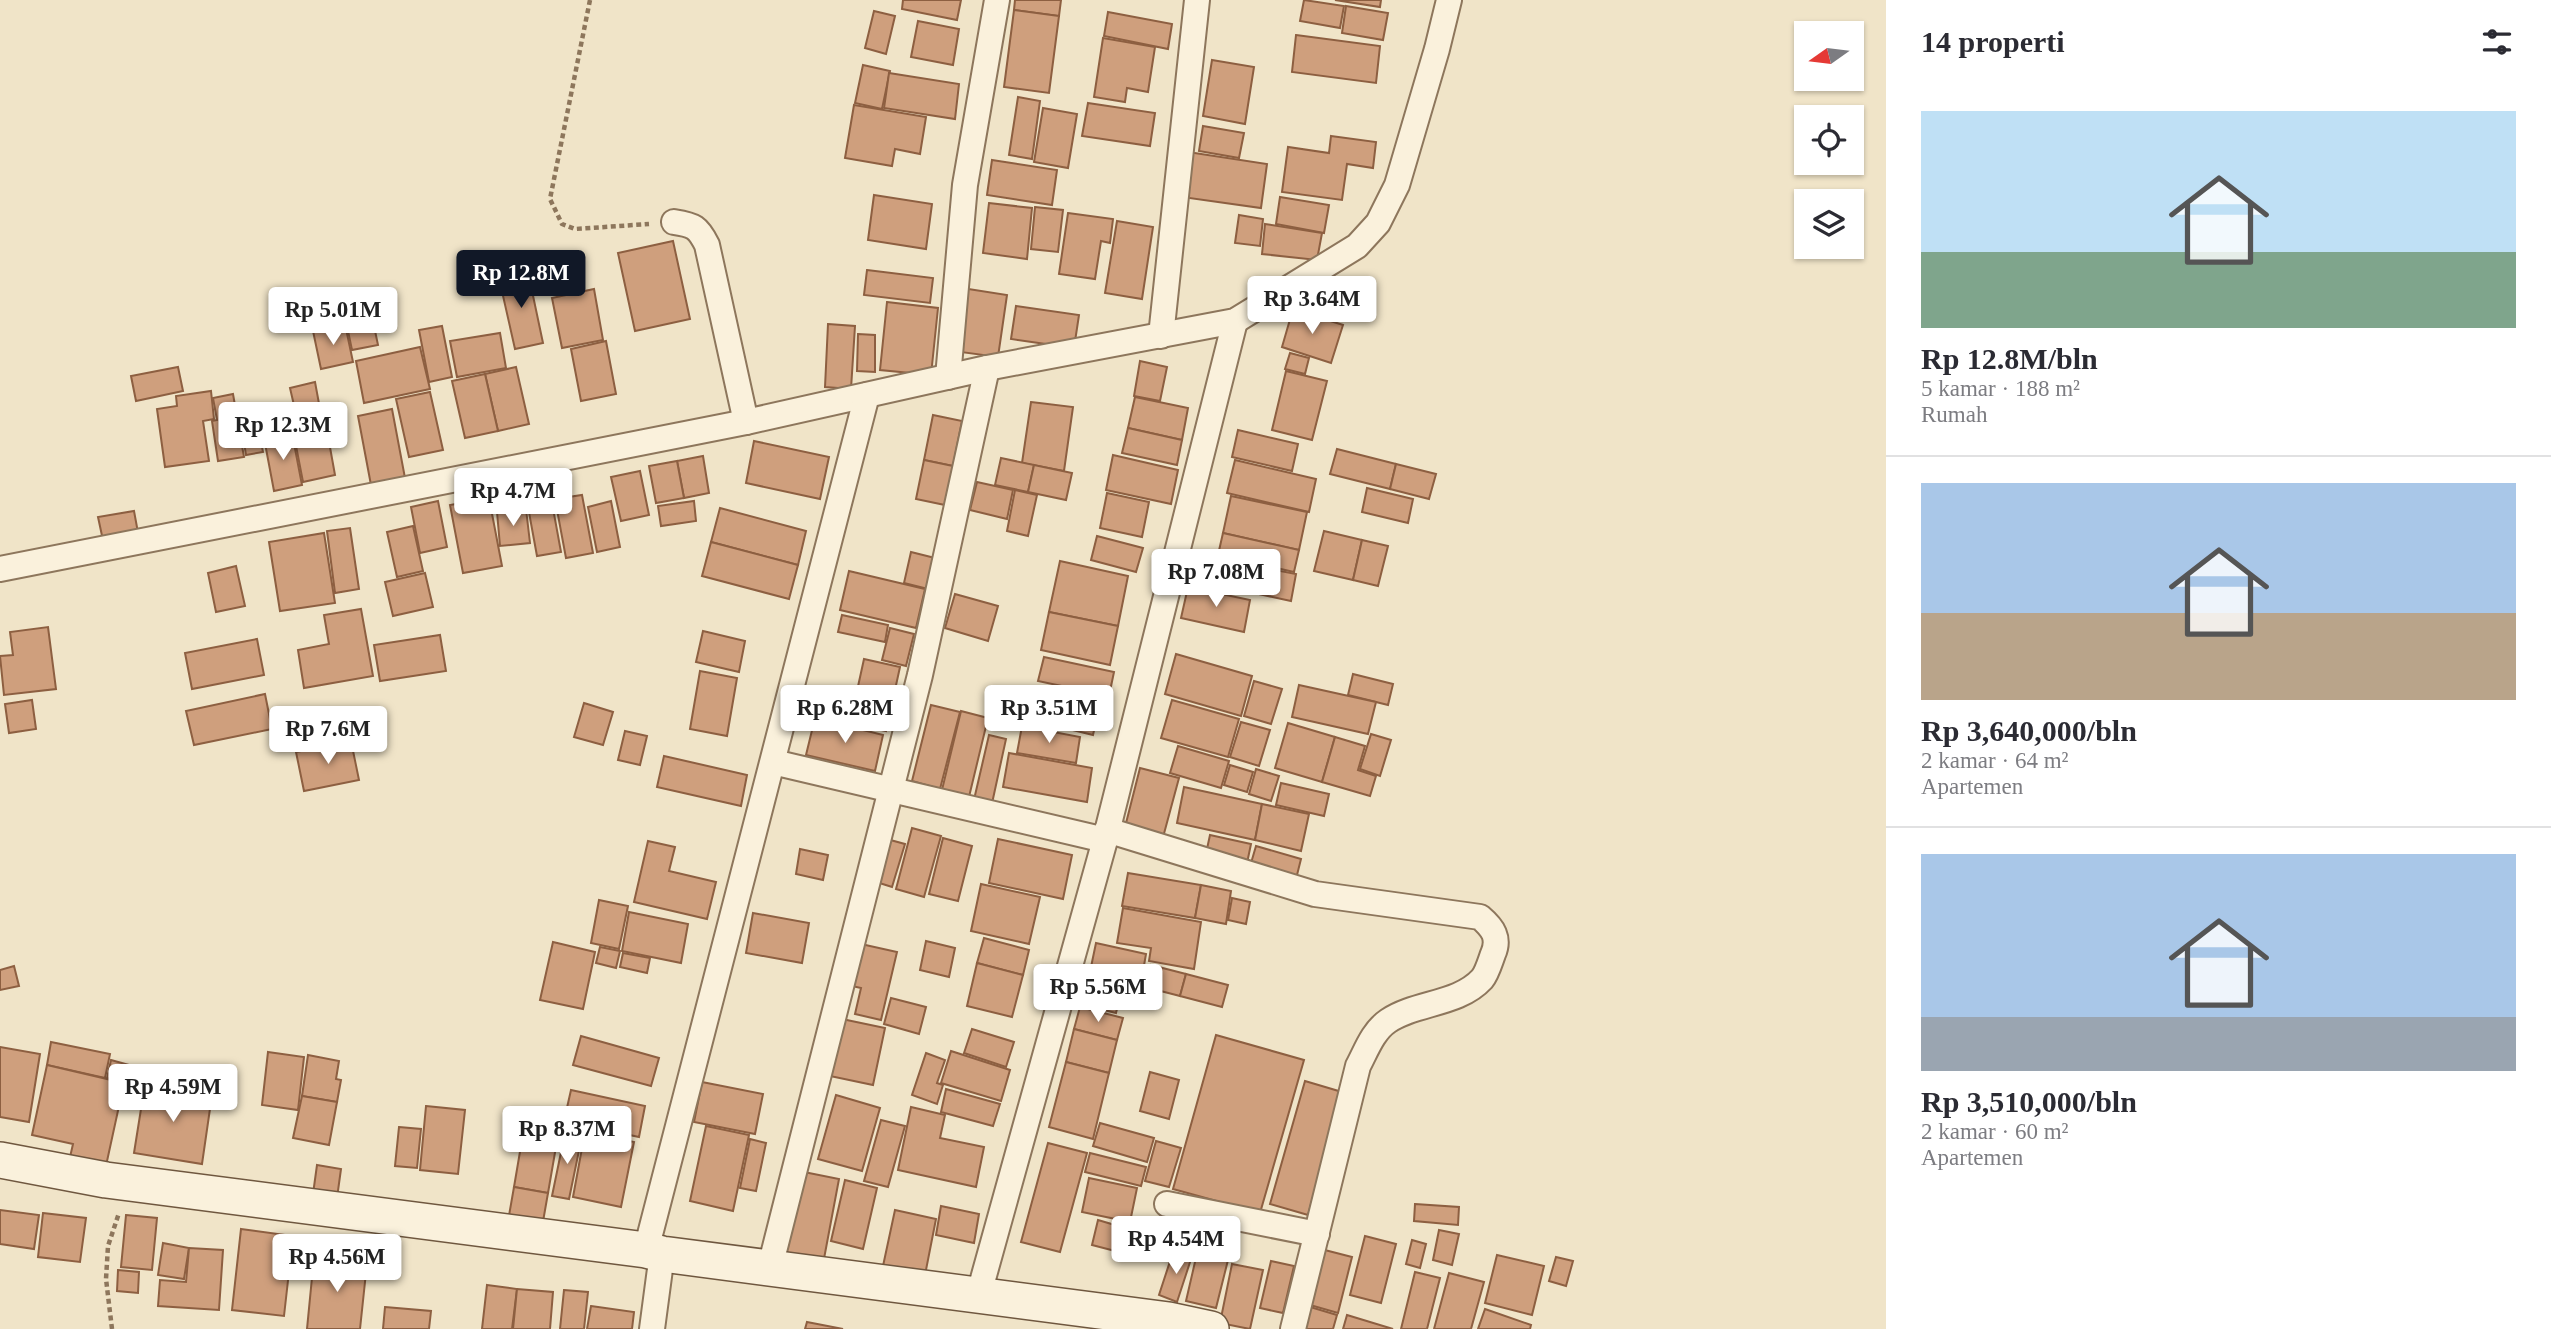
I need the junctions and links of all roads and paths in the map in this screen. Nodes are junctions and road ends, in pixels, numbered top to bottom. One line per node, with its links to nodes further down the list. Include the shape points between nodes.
1 (590, 0): 5 (path, via 550,199 562,224 575,229)
2 (997, 0): 9 (street, via 965,185)
3 (1197, 0): 7 (street)
4 (1449, 0): 6 (street, via 1397,184 1378,223 1357,246)
5 (674, 222): 11 (street, via 699,229 707,245)
6 (1235, 321): 7 (street); 15 (street)
7 (1161, 336): 8 (street)
8 (987, 368): 9 (street); 14 (street, via 920,676)
9 (948, 377): 10 (street)
10 (867, 395): 11 (street); 13 (street)
11 (746, 422): 12 (street)
12 (0, 569)
13 (773, 762): 14 (street); 20 (street)
14 (890, 790): 15 (street); 21 (street)
15 (1106, 835): 19 (street, via 1315,894 1480,917 1492,927 1495,949 1483,978 1468,990 1406,1010 1374,1036 1358,1066); 22 (street)
16 (0, 1160): 17 (street)
17 (106, 1179): 20 (street); 23 (path, via 106,1279)
18 (1167, 1204): 19 (street)
19 (1317, 1234): 26 (street)
20 (654, 1252): 21 (street); 24 (street)
21 (770, 1267): 22 (street)
22 (978, 1297): 25 (street)
23 (112, 1329)
24 (652, 1329)
25 (1211, 1329)
26 (1293, 1329)

